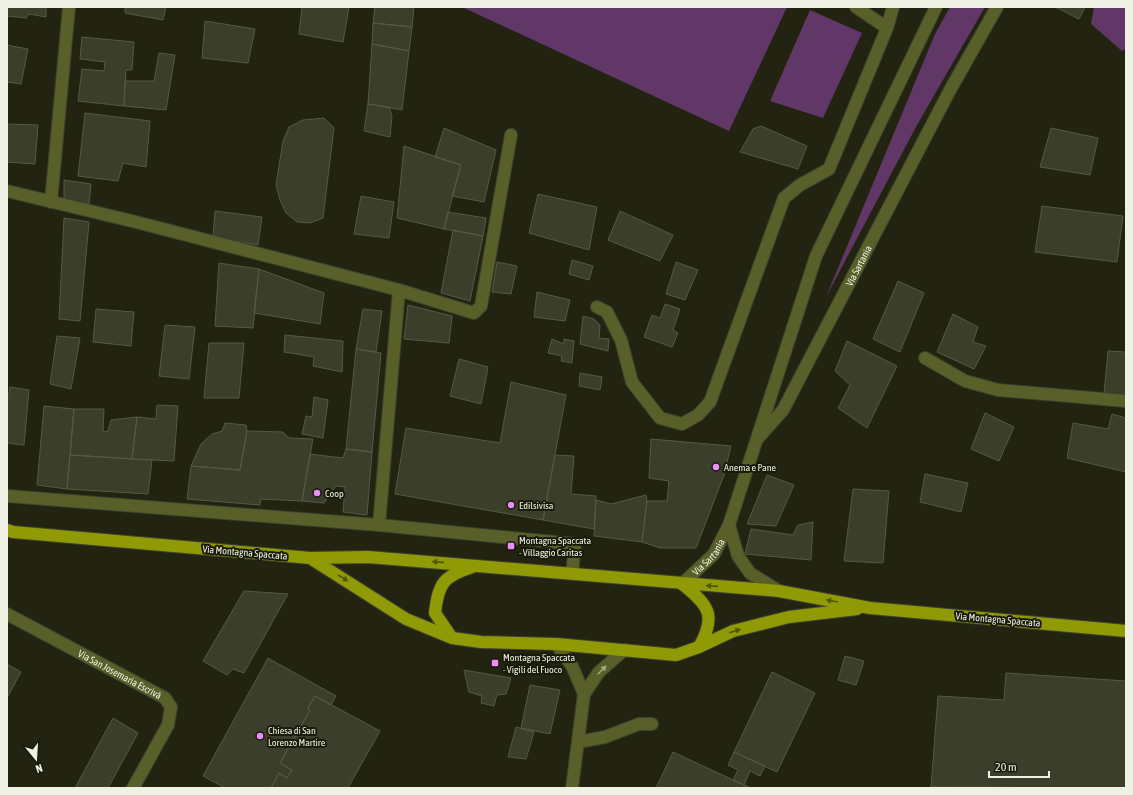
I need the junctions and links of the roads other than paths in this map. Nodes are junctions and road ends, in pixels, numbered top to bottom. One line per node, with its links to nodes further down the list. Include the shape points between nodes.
1 (69, 7): 9 (street)
2 (856, 7): 6 (street)
3 (893, 7): 6 (street)
4 (936, 7): 14 (street, via 816,256)
5 (997, 7): 14 (street, Via Sartania, via 950,90 783,410)
6 (888, 28): 11 (street, via 829,169 800,185 784,198 710,402 698,415 682,424 660,418 632,382 621,340 607,312)
7 (511, 135): 10 (street, via 481,306 474,313)
8 (7, 191): 9 (street)
9 (51, 202): 10 (street)
10 (399, 290): 16 (street)
11 (597, 307)
12 (924, 358): 13 (street, via 965,381 998,390)
13 (1126, 401)
14 (755, 441): 17 (street, Via Sartania)
15 (7, 496): 16 (street)
16 (379, 525): 21 (street, via 575,544)
17 (729, 525): 22 (street, Via Sartania, via 714,554); 23 (street, Via Sartania, via 738,556 750,573)
18 (9, 532): 19 (main road, Via Montagna Spaccata)
19 (310, 558): 20 (main road, Via Montagna Spaccata, one-way to 19, via 368,557); 27 (main road, Via Montagna Spaccata, one-way to 27, via 406,619)
20 (477, 566): 21 (main road, Via Montagna Spaccata); 27 (main road, via 452,574 437,594 435,613)
21 (572, 574): 22 (main road, Via Montagna Spaccata)
22 (682, 584): 23 (main road, Via Montagna Spaccata, one-way to 22); 29 (main road, via 700,598 710,616 708,631)
23 (779, 591): 24 (main road, Via Montagna Spaccata, one-way to 23)
24 (870, 608): 26 (main road, Via Montagna Spaccata); 29 (main road, Via Montagna Spaccata, one-way to 24, via 733,631 790,617)
25 (7, 614): 34 (street, Via San Josemaria Escrivà, via 165,698 171,707 168,725)
26 (1126, 631)
27 (452, 638): 28 (main road, Via Montagna Spaccata, via 481,642)
28 (556, 644): 30 (main road, Via Montagna Spaccata); 31 (street, via 572,666)
29 (700, 647): 30 (main road, Via Montagna Spaccata, via 676,655)
30 (624, 650): 31 (street, one-way to 30, via 599,672)
31 (584, 694): 33 (street)
32 (652, 724): 33 (street, via 639,724 605,737)
33 (578, 742): 35 (street)
34 (133, 788)
35 (572, 788)

